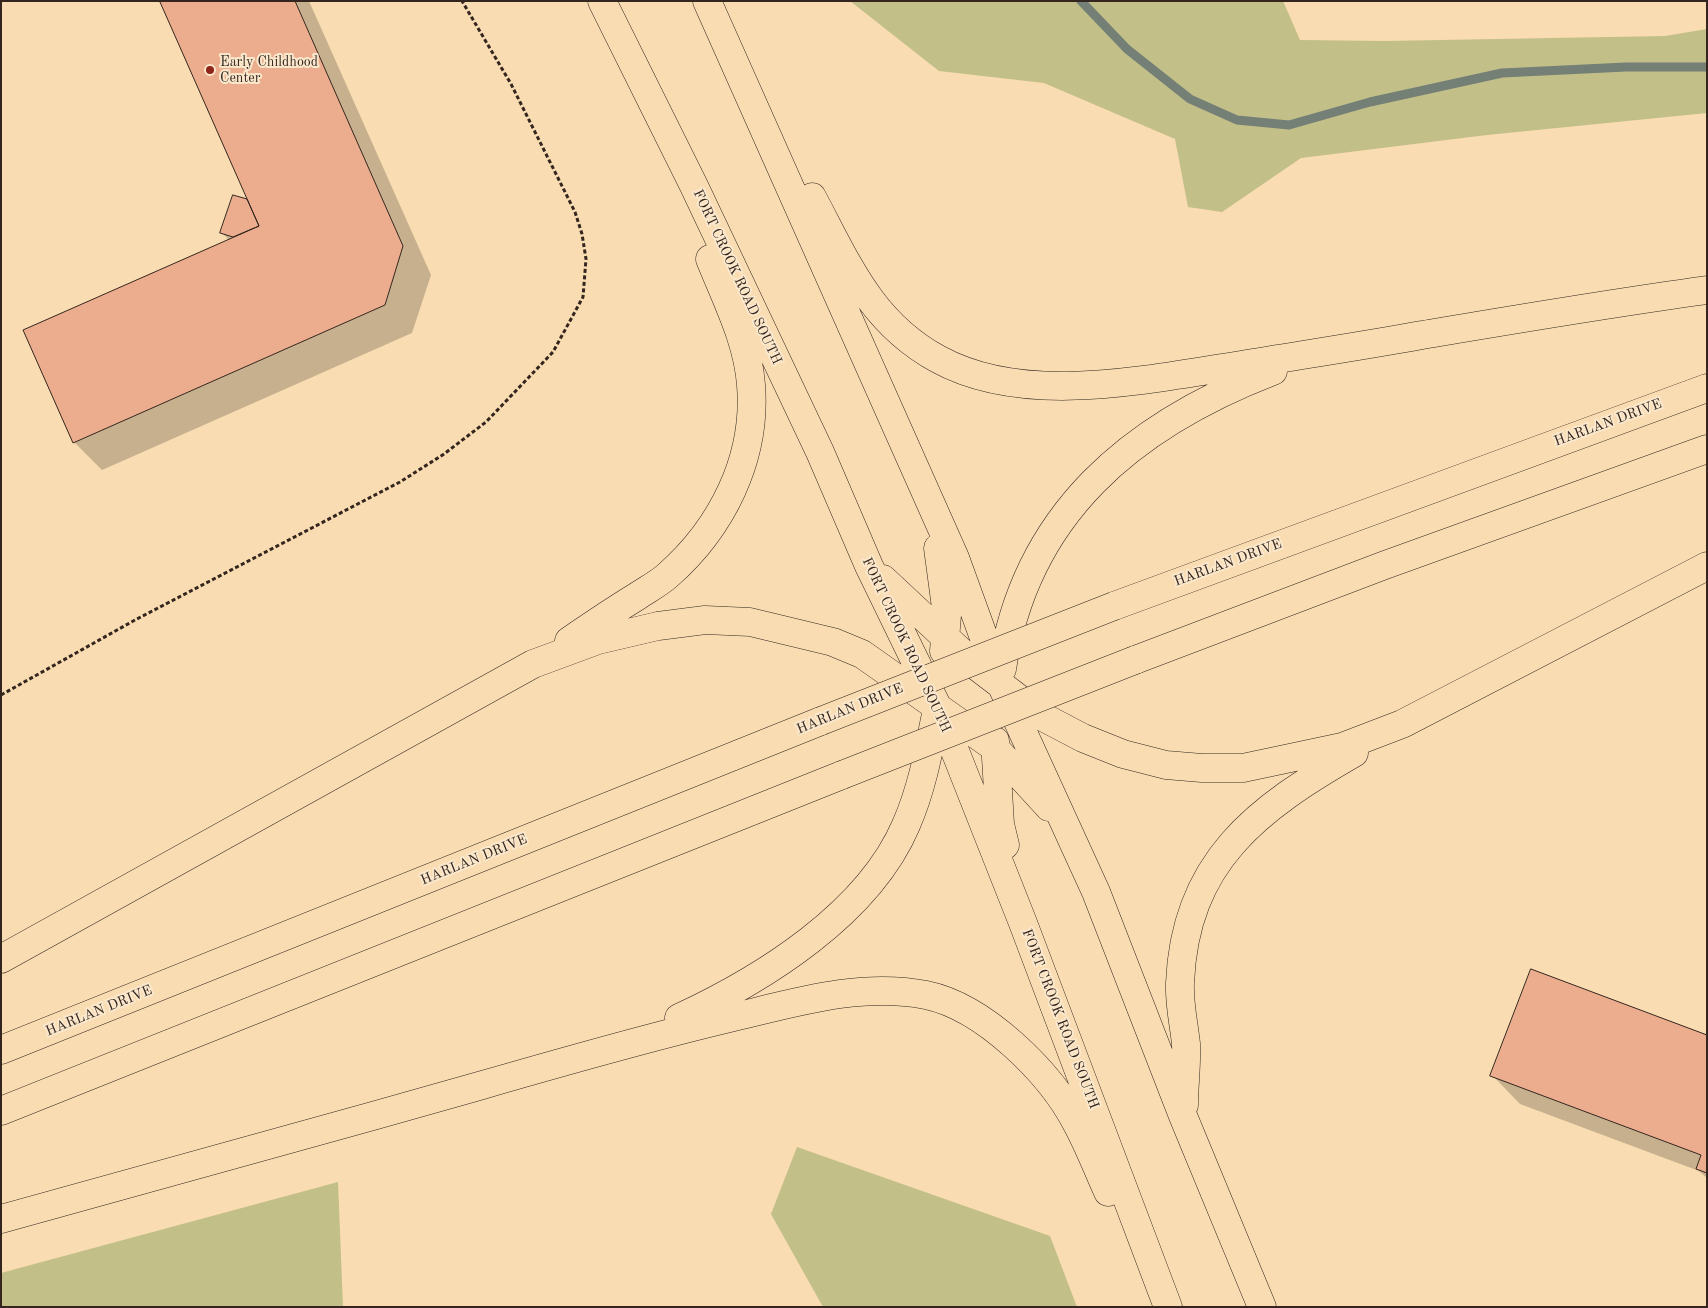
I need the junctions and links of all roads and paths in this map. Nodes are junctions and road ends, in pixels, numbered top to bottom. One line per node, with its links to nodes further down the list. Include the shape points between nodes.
1 (462, 1): 16 (path, via 511,84 565,191 582,234 586,258 583,297 553,352 486,422 400,482)
2 (602, 1): 5 (main road, FORT CROOK ROAD SOUTH)
3 (707, 1): 4 (main road)
4 (721, 29): 7 (main road, via 871,303 910,342 939,360 994,379 1066,385 1156,378); 10 (main road)
5 (646, 92): 11 (main road, FORT CROOK ROAD SOUTH, via 816,444); 14 (main road, via 743,343 751,384 751,424 742,467 728,499 698,545 666,577)
6 (1707, 290): 7 (main road, via 1606,303)
7 (1358, 347): 15 (main road, via 1278,369 1227,389 1139,441 1105,470 1077,499 1034,566 1018,599 1007,635)
8 (1707, 388): 24 (main road, HARLAN DRIVE, bridge, via 1114,606)
9 (1707, 450): 25 (main road, bridge, via 1385,565 1135,660)
10 (927, 496): 13 (main road, via 942,567 947,615); 15 (main road, via 955,558)
11 (869, 566): 13 (main road); 17 (main road, FORT CROOK ROAD SOUTH)
12 (1707, 566): 18 (main road)
13 (945, 638): 15 (main road); 17 (main road)
14 (533, 664): 17 (main road, via 598,640 658,626 705,620 750,622 833,642 862,654); 22 (main road)
15 (1000, 682): 18 (main road, via 1043,717 1083,738 1123,754 1166,765 1243,768 1342,747); 19 (main road); 20 (main road)
16 (1, 694)
17 (938, 708): 19 (main road); 21 (main road, FORT CROOK ROAD SOUTH); 23 (main road, via 921,787 906,826 881,868 853,902 765,971 718,1000)
18 (1402, 724): 26 (main road, via 1299,784 1268,807 1224,852 1201,891 1186,935 1180,984 1186,1043)
19 (994, 747): 20 (main road); 21 (main road, via 1000,824)
20 (1067, 827): 26 (main road, via 1096,892)
21 (1024, 923): 29 (main road, FORT CROOK ROAD SOUTH)
22 (1, 958)
23 (628, 1043): 27 (main road); 28 (main road, via 838,994 886,992 926,995 966,1009 1002,1033 1066,1106)
24 (1, 1050)
25 (1, 1111)
26 (1183, 1116): 30 (main road)
27 (1, 1219)
28 (1159, 1307)
29 (1168, 1307)
30 (1262, 1307)

